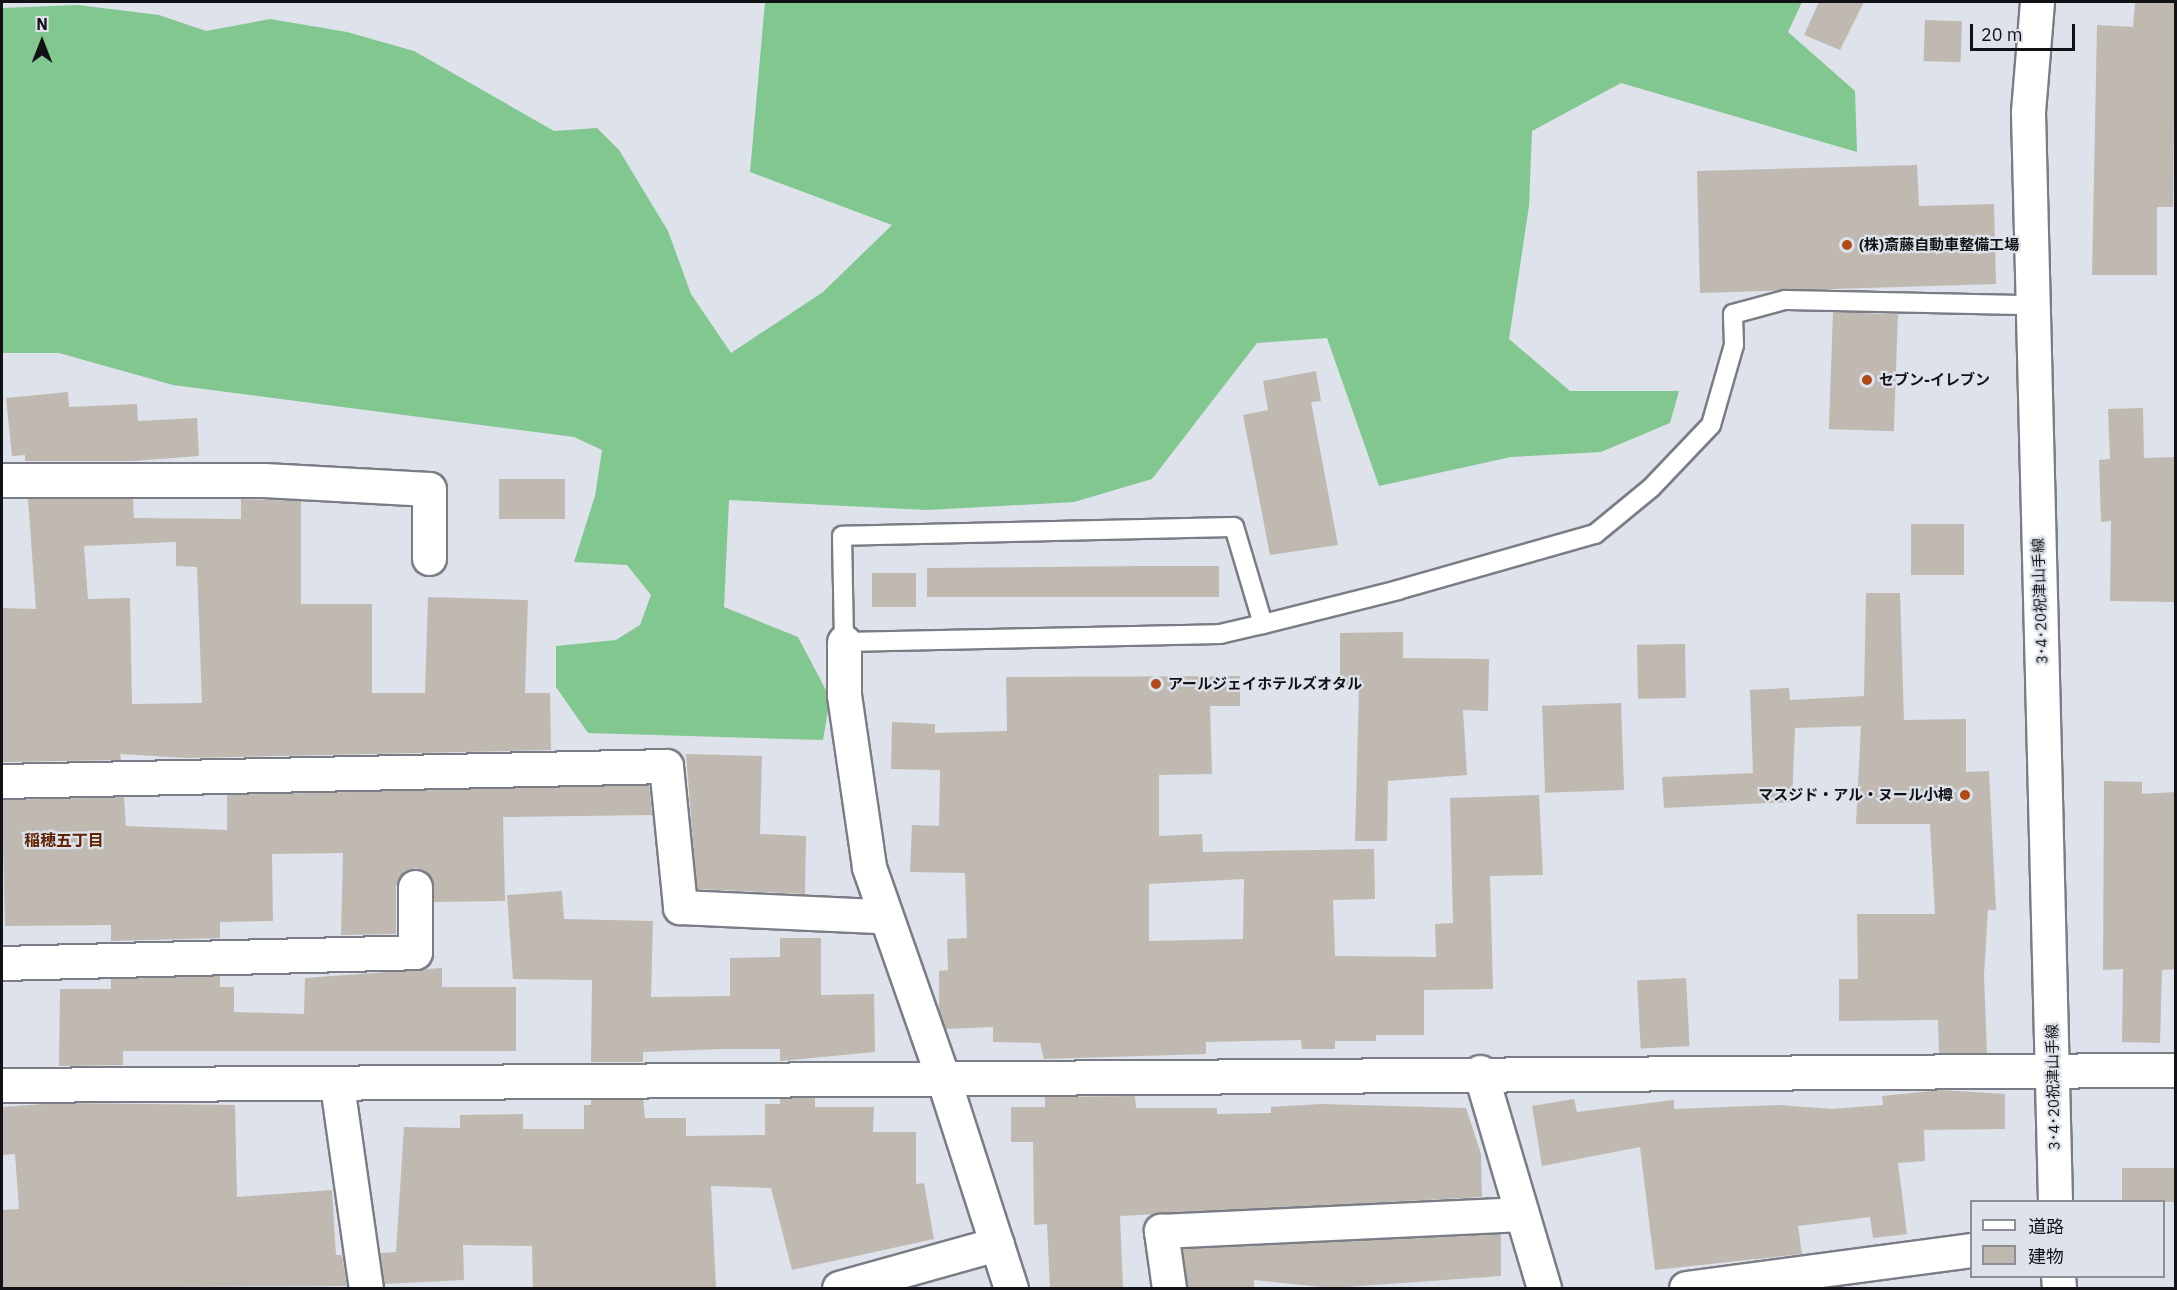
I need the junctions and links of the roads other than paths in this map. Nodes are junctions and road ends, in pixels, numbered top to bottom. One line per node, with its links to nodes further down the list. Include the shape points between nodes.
1 (2037, 2): 2 (street, 3･4･20祝津山手線, via 2028,112)
2 (2034, 305): 5 (lane, via 1785,300 1733,314 1734,345 1711,425 1651,488 1595,534); 11 (street, 3･4･20祝津山手線)
3 (2, 480): 4 (street, via 264,480 429,489)
4 (429, 558)
5 (1263, 624): 6 (lane, via 1220,634); 6 (lane, via 1234,527 842,536)
6 (844, 642): 9 (street, via 844,695 869,867)
7 (2, 781): 9 (street, via 666,766 680,908)
8 (415, 887): 10 (street, via 415,952)
9 (882, 916): 14 (street)
10 (2, 963)
11 (2054, 1067): 12 (street); 13 (street); 17 (street, 3･4･20祝津山手線)
12 (2175, 1070)
13 (1480, 1072): 14 (street); 18 (street)
14 (944, 1082): 16 (street); 19 (street)
15 (2, 1085): 16 (street)
16 (338, 1085): 21 (street)
17 (2055, 1200)
18 (1522, 1214): 24 (street, via 1161,1231); 25 (street)
19 (997, 1244): 22 (street); 23 (street)
20 (1970, 1250): 26 (street)
21 (366, 1288)
22 (839, 1288)
23 (1011, 1288)
24 (1169, 1288)
25 (1544, 1288)
26 (1686, 1288)

